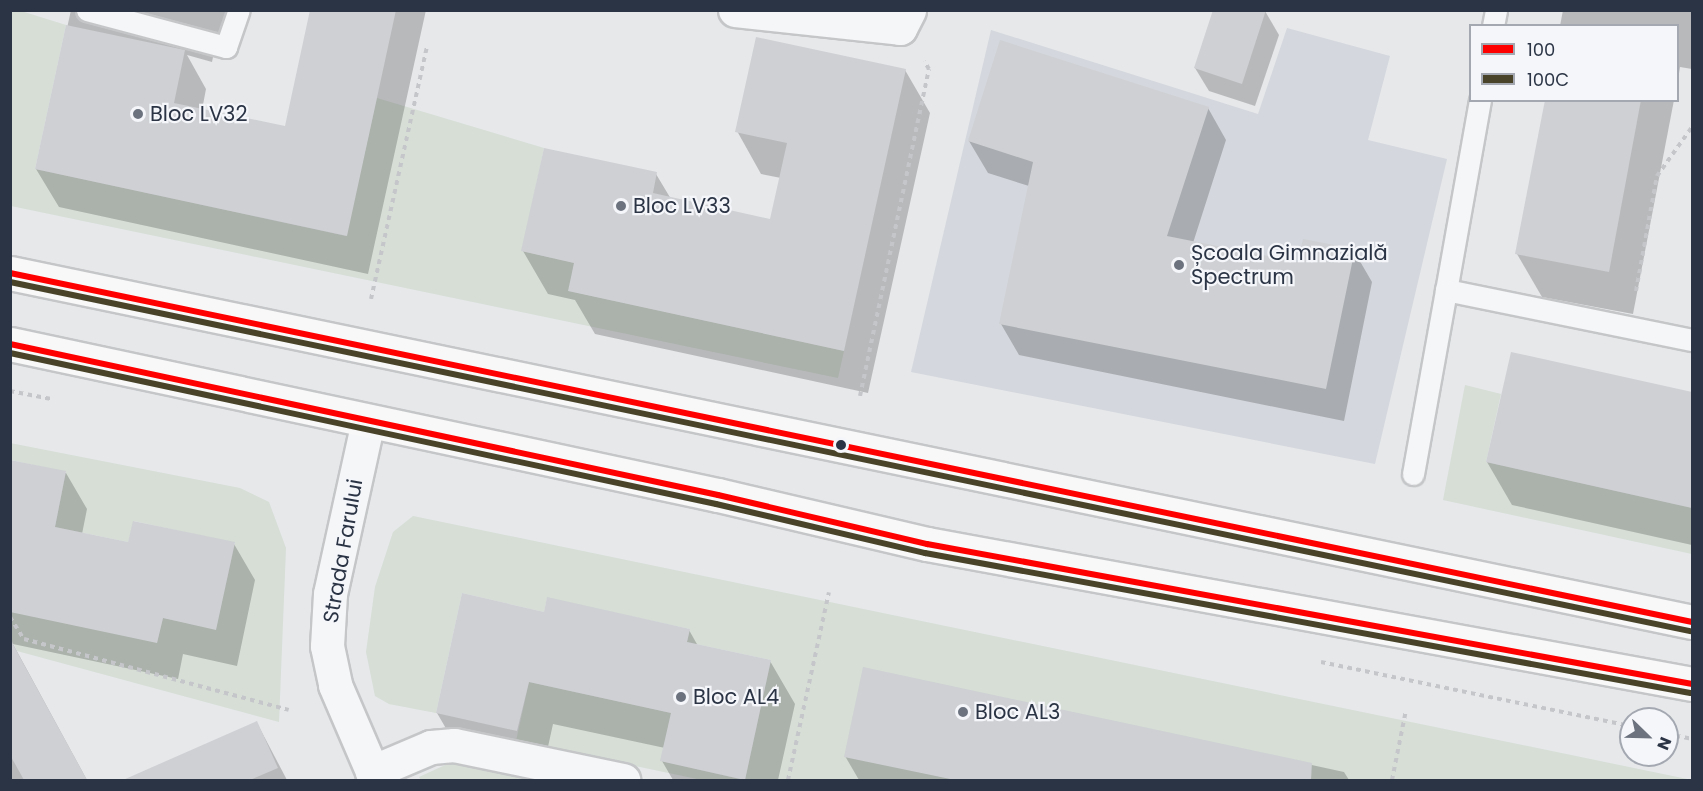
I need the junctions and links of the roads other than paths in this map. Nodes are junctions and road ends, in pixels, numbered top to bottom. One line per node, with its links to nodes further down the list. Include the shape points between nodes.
1 (87, 10): 2 (lane, via 226,47)
2 (239, 10)
3 (735, 10): 4 (street)
4 (904, 19)
5 (1480, 102): 7 (lane)
6 (10, 273): 12 (main road)
7 (1446, 290): 8 (lane); 11 (lane)
8 (1692, 340)
9 (10, 344): 10 (main road)
10 (368, 421): 13 (main road, via 927,544); 14 (street, Strada Farului, via 330,594 327,646 335,685)
11 (1413, 474)
12 (1692, 621)
13 (1692, 684)
14 (368, 778): 15 (street, via 431,747 454,745)
15 (623, 780)

